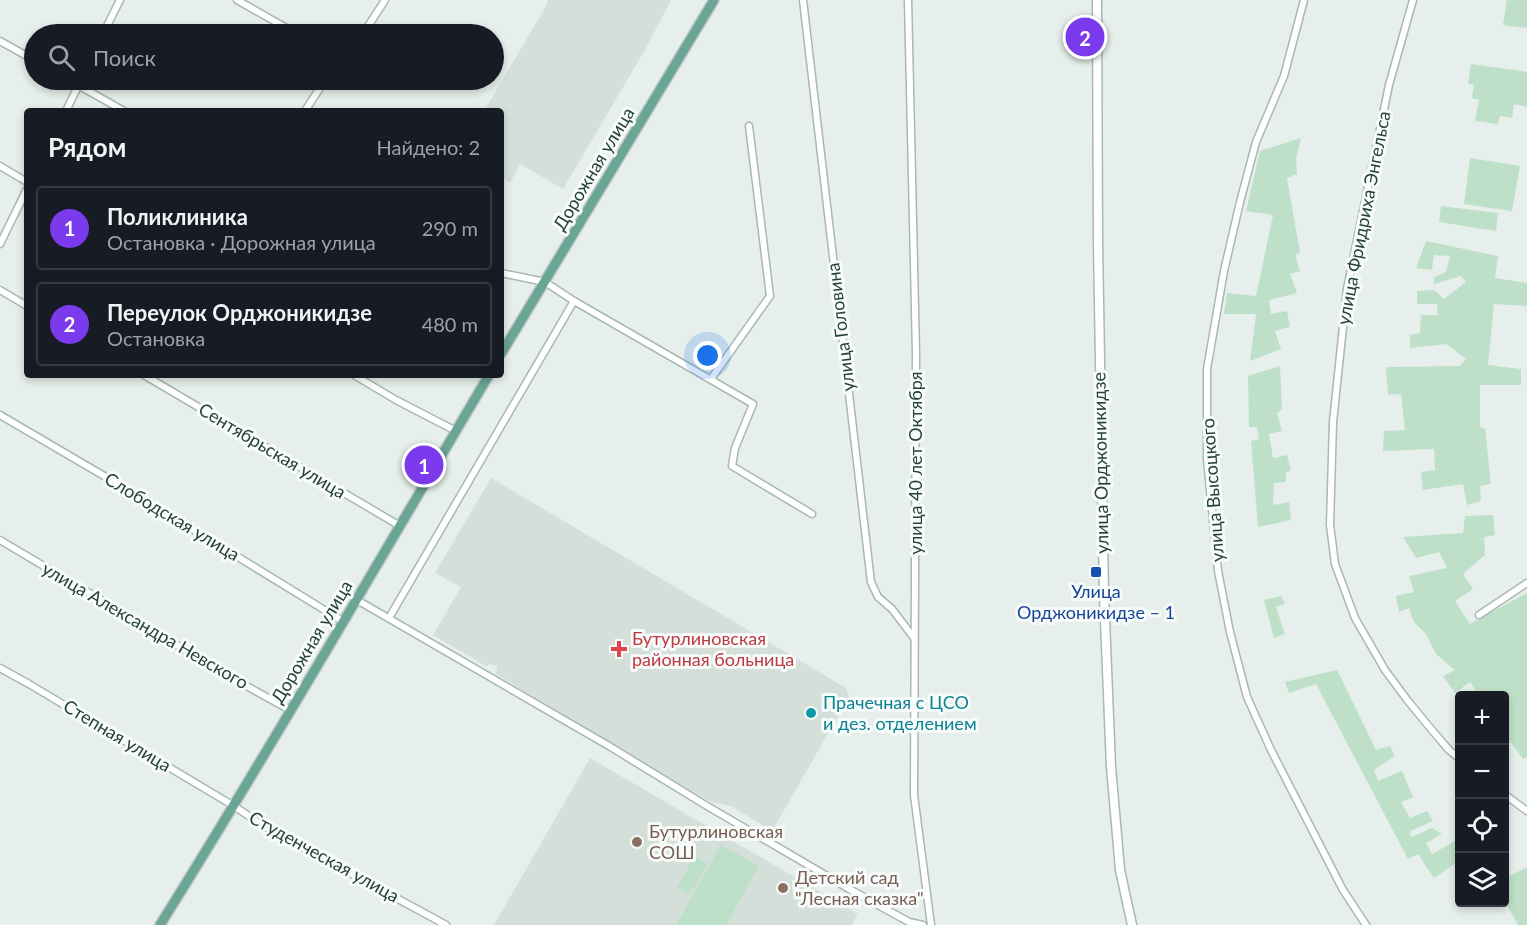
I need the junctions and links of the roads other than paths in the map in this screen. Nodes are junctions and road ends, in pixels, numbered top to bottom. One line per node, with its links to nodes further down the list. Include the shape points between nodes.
1 (120, 0): 10 (street)
2 (237, 0): 11 (street)
3 (385, 0): 12 (street)
4 (714, 0): 27 (main road, Дорожная улица)
5 (803, 0): 46 (street, улица Головина, via 871,582 878,597)
6 (908, 0): 46 (street, улица 40 лет Октября, via 916,353)
7 (1097, 0): 57 (main road, улица Орджоникидзе, via 1104,595 1112,778 1120,870)
8 (1304, 0): 58 (street, улица Высоцкого, via 1284,76 1256,142 1224,271 1207,369 1207,459 1218,571 1247,697 1343,890)
9 (1413, 0): 49 (street, улица Фридриха Энгельса, via 1389,85 1347,289 1333,422 1330,525 1335,564 1355,618 1391,678)
10 (108, 24)
11 (279, 24)
12 (369, 24)
13 (0, 41): 14 (street)
14 (24, 54)
15 (76, 90): 18 (street)
16 (92, 90): 19 (street)
17 (319, 90): 20 (street)
18 (67, 108)
19 (119, 108)
20 (307, 108)
21 (749, 126): 35 (street, via 770,296)
22 (0, 166): 23 (street)
23 (24, 180)
24 (24, 195): 25 (street)
25 (0, 244)
26 (504, 274): 27 (street)
27 (545, 282): 29 (street); 31 (main road, Дорожная улица)
28 (0, 290): 30 (street)
29 (574, 300): 35 (street); 44 (street)
30 (24, 304)
31 (504, 349)
32 (149, 378): 39 (street, Сентябрьская улица)
33 (359, 378): 37 (street)
34 (487, 378): 37 (main road, Дорожная улица)
35 (711, 379): 38 (street, via 753,404 732,466)
36 (0, 415): 45 (street, Слободская улица)
37 (456, 431): 39 (main road, Дорожная улица)
38 (812, 514)
39 (400, 526): 42 (main road, Дорожная улица)
40 (0, 540): 48 (street, улица Александра Невского)
41 (1527, 583): 43 (street)
42 (357, 600): 44 (street); 45 (main road, Дорожная улица)
43 (1479, 615)
44 (389, 618): 55 (street, via 851,890 909,922)
45 (344, 622): 48 (main road, Дорожная улица)
46 (914, 639): 56 (street, улица 40 лет Октября, via 914,795)
47 (0, 668): 51 (street, Степная улица)
48 (290, 710): 51 (main road, Дорожная улица)
49 (1455, 755)
50 (1509, 798): 52 (street)
51 (234, 806): 53 (main road, Дорожная улица); 54 (street, Студенческая улица)
52 (1527, 811)
53 (160, 925)
54 (446, 925)
55 (923, 925)
56 (931, 925)
57 (1132, 925)
58 (1366, 925)

